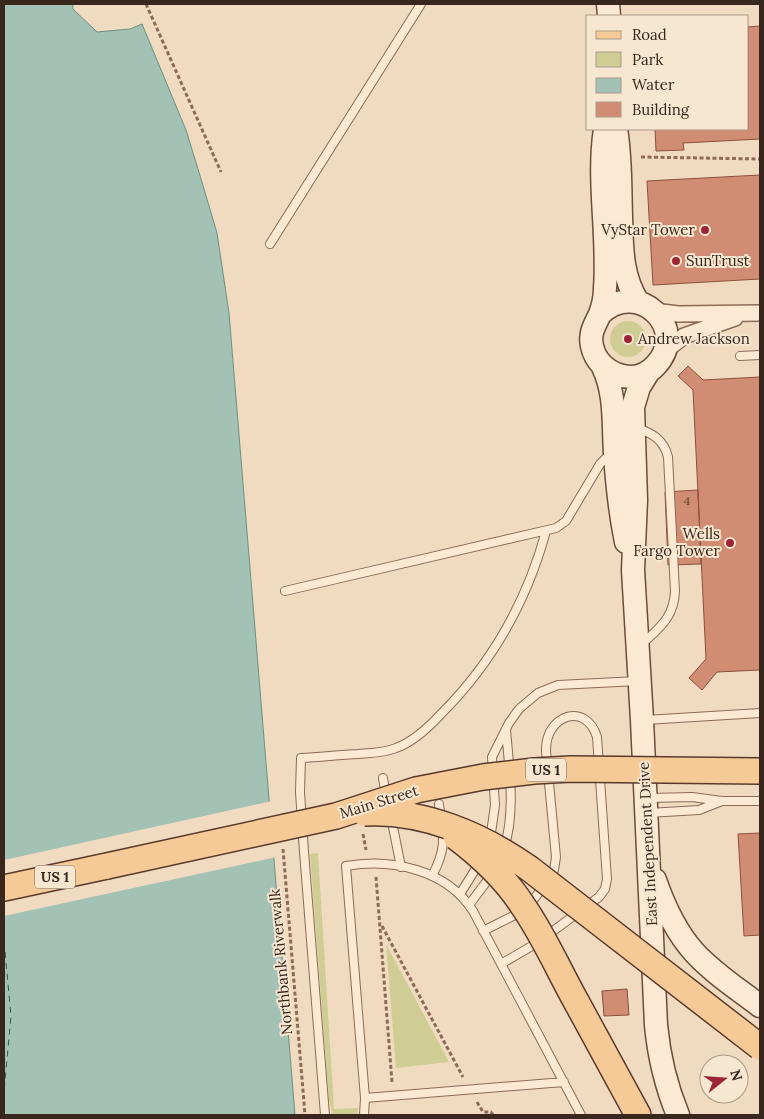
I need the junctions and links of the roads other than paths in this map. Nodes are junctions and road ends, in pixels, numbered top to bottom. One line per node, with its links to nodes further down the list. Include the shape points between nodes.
1 (421, 4): 4 (lane)
2 (605, 130): 6 (street, East Independent Drive, via 602,164 606,279)
3 (616, 130): 5 (street, via 622,258 629,285)
4 (270, 244)
5 (646, 306): 6 (street, via 630,300 613,304); 7 (street, via 678,314); 8 (street, via 660,317 667,334)
6 (600, 314): 11 (street, East Independent Drive, via 593,327 591,341)
7 (755, 314): 8 (street, via 684,336)
8 (665, 351): 12 (street, East Independent Drive)
9 (760, 355): 10 (lane)
10 (740, 356)
11 (603, 367): 12 (street, via 626,377); 14 (street, East Independent Drive, via 612,392)
12 (649, 371): 13 (street, East Independent Drive, via 634,400)
13 (634, 426): 16 (street, East Independent Drive, via 636,500); 18 (lane, via 658,437 667,451 675,591 669,616)
14 (615, 453): 15 (lane, via 600,464 566,521); 16 (street, East Independent Drive, via 622,523)
15 (546, 531): 17 (lane); 42 (lane, via 532,575 509,625 476,675 435,720 410,741 391,750 301,758 304,852)
16 (633, 570): 18 (street, East Independent Drive)
17 (285, 591)
18 (638, 648): 19 (street, East Independent Drive)
19 (640, 681): 21 (street, East Independent Drive); 22 (lane, via 564,684 548,688 523,705)
20 (760, 713): 21 (lane)
21 (642, 720): 27 (street, East Independent Drive)
22 (506, 729): 34 (lane, via 492,757 494,805 490,838 483,858); 35 (lane, via 511,804 506,841 492,875)
23 (760, 771): 29 (main road, Main Street / US 1, bridge, via 571,769 516,773 428,787)
24 (383, 778): 31 (lane)
25 (722, 801): 26 (lane); 27 (lane, via 692,797); 27 (lane, via 699,810)
26 (760, 801)
27 (646, 805): 30 (street, East Independent Drive)
28 (435, 813): 29 (main road, US 1, bridge, via 404,815 381,812); 32 (lane, via 443,848); 39 (main road, US 1, bridge, via 520,862); 45 (main road, bridge, via 450,832 510,888 530,916)
29 (336, 816): 33 (main road, Main Street / US 1, bridge)
30 (648, 835): 38 (street, via 652,872 680,932 704,962); 46 (street, East Independent Drive, via 658,1045 664,1077)
31 (401, 867): 32 (lane); 41 (lane, via 372,863 346,866)
32 (432, 876): 34 (lane)
33 (4, 888)
34 (460, 894): 35 (lane)
35 (469, 905): 36 (lane)
36 (484, 931): 37 (lane); 37 (lane, via 531,903 554,870 556,857 546,740 550,730 561,719 571,716 582,718 592,725 596,737 607,879 605,889 537,943)
37 (501, 964): 40 (lane)
38 (760, 1006)
39 (760, 1047)
40 (564, 1082): 41 (lane); 44 (lane)
41 (365, 1098): 43 (lane)
42 (325, 1115)
43 (364, 1115)
44 (581, 1115)
45 (638, 1115)
46 (678, 1115)

